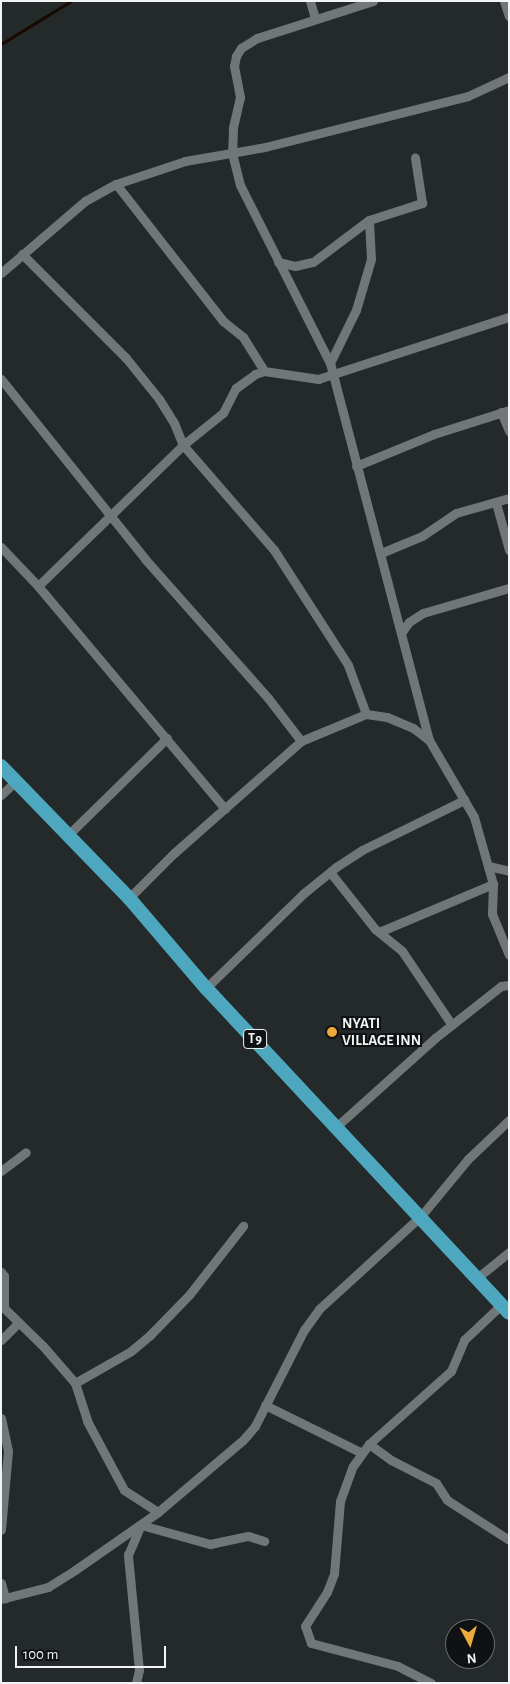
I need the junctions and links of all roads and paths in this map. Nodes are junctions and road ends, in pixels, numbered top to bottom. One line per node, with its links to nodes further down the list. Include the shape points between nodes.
1 (310, 1): 5 (street)
2 (373, 1): 5 (street)
3 (504, 1): 4 (street)
4 (509, 16)
5 (315, 18): 7 (street, via 257,38 236,56 234,77 240,97 233,128)
6 (509, 76): 7 (street, via 468,96)
7 (232, 153): 9 (street, via 185,161); 12 (street, via 240,185)
8 (415, 158): 10 (street, via 422,204)
9 (116, 184): 11 (street, via 85,201); 16 (street, via 223,321 243,337)
10 (369, 220): 12 (street, via 313,262 294,266); 15 (street, via 371,259 356,310)
11 (22, 254): 13 (street); 21 (street, via 126,358 159,399 174,423)
12 (278, 262): 15 (street)
13 (1, 273)
14 (509, 317): 17 (street)
15 (330, 363): 17 (street)
16 (264, 371): 17 (street, via 310,380); 21 (street, via 236,388 223,412)
17 (334, 375): 22 (street)
18 (1, 379): 25 (street)
19 (505, 411): 20 (street); 22 (street, via 434,434)
20 (509, 432)
21 (182, 445): 25 (street); 32 (street, via 251,520 293,578 348,665)
22 (356, 466): 28 (street)
23 (509, 498): 24 (street)
24 (496, 503): 27 (street); 28 (street, via 456,512 422,536)
25 (111, 513): 29 (street); 35 (street, via 145,559 268,698)
26 (1, 547): 29 (street)
27 (509, 550)
28 (380, 553): 31 (street)
29 (38, 586): 33 (street)
30 (509, 588): 31 (street, via 423,613 409,622)
31 (402, 633): 34 (street)
32 (366, 714): 34 (street, via 399,721); 35 (street)
33 (168, 738): 40 (street); 41 (street)
34 (429, 740): 39 (street)
35 (301, 742): 40 (street)
36 (1, 766): 37 (highway, T9)
37 (15, 782): 38 (street); 41 (highway, T9)
38 (1, 795)
39 (464, 800): 42 (street, via 480,831); 44 (street, via 362,850)
40 (224, 809): 46 (street)
41 (67, 836): 46 (highway, T9)
42 (488, 866): 43 (street); 45 (street)
43 (509, 871)
44 (330, 872): 47 (street); 50 (street)
45 (492, 884): 47 (street); 48 (street, via 492,914)
46 (128, 898): 50 (highway, T9)
47 (379, 932): 51 (street, via 402,951)
48 (509, 955)
49 (509, 985): 51 (street, via 501,986)
50 (206, 988): 53 (highway, T9)
51 (452, 1025): 53 (street)
52 (509, 1120): 56 (street, via 468,1159)
53 (338, 1126): 56 (highway, T9)
54 (26, 1152): 55 (street)
55 (1, 1171)
56 (422, 1216): 60 (highway, T9); 65 (street, via 319,1309 304,1330)
57 (243, 1226): 64 (street, via 189,1295 150,1335 123,1356)
58 (509, 1252): 60 (street)
59 (1, 1272): 62 (street, via 4,1276 4,1308)
60 (477, 1278): 61 (highway, T9)
61 (505, 1309): 67 (street, via 464,1340 451,1371)
62 (20, 1322): 63 (street); 64 (street)
63 (1, 1340)
64 (75, 1383): 69 (street, via 87,1421 114,1476 124,1490)
65 (265, 1405): 68 (street); 69 (street, via 244,1440)
66 (1, 1418): 71 (street, via 5,1425 8,1464)
67 (369, 1444): 68 (street); 72 (street, via 436,1483 448,1500)
68 (362, 1453): 77 (street, via 353,1466 340,1501 334,1574 327,1592 305,1626 306,1637 311,1644 389,1663)
69 (158, 1512): 70 (street)
70 (141, 1525): 73 (street, via 210,1544 248,1536); 75 (street, via 48,1587); 76 (street, via 128,1555 139,1670)
71 (1, 1530)
72 (509, 1540)
73 (264, 1541)
74 (1, 1583): 75 (street)
75 (3, 1598)
76 (136, 1683)
77 (431, 1683)

